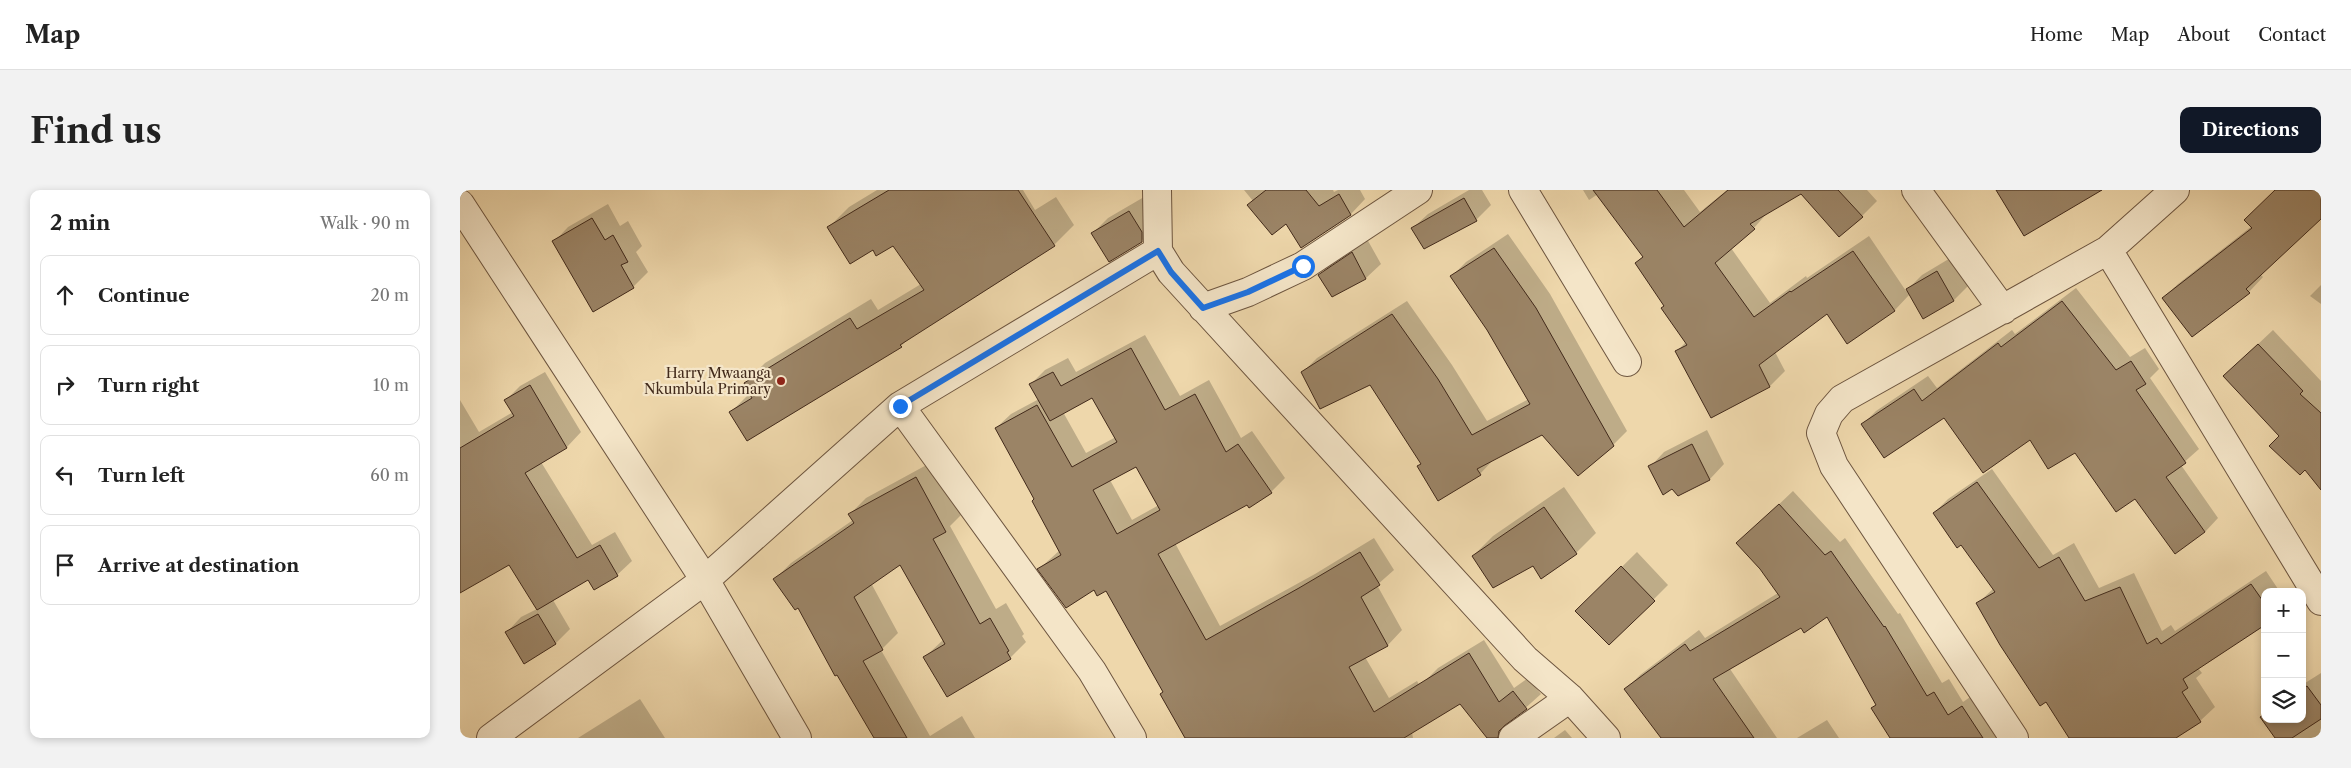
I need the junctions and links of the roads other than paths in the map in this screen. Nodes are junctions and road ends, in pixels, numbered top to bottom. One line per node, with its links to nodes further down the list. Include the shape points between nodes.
1 (1157, 190): 8 (street)
2 (1418, 190): 9 (street, via 1303,266 1248,292)
3 (1523, 190): 11 (street)
4 (1916, 190): 10 (street)
5 (2175, 190): 7 (street)
6 (460, 204): 13 (street)
7 (2108, 250): 10 (street); 14 (street)
8 (1158, 251): 9 (street, via 1171,272); 12 (street)
9 (1203, 308): 15 (street, via 1525,659)
10 (2003, 310): 21 (street, via 1842,399 1829,414 1821,433 1834,466)
11 (1627, 362)
12 (900, 406): 13 (street); 18 (street, via 1092,671)
13 (705, 580): 16 (street); 17 (street)
14 (2321, 601)
15 (1570, 698): 19 (street); 20 (street)
16 (491, 738)
17 (797, 738)
18 (1132, 738)
19 (1513, 738)
20 (1606, 738)
21 (2014, 738)

